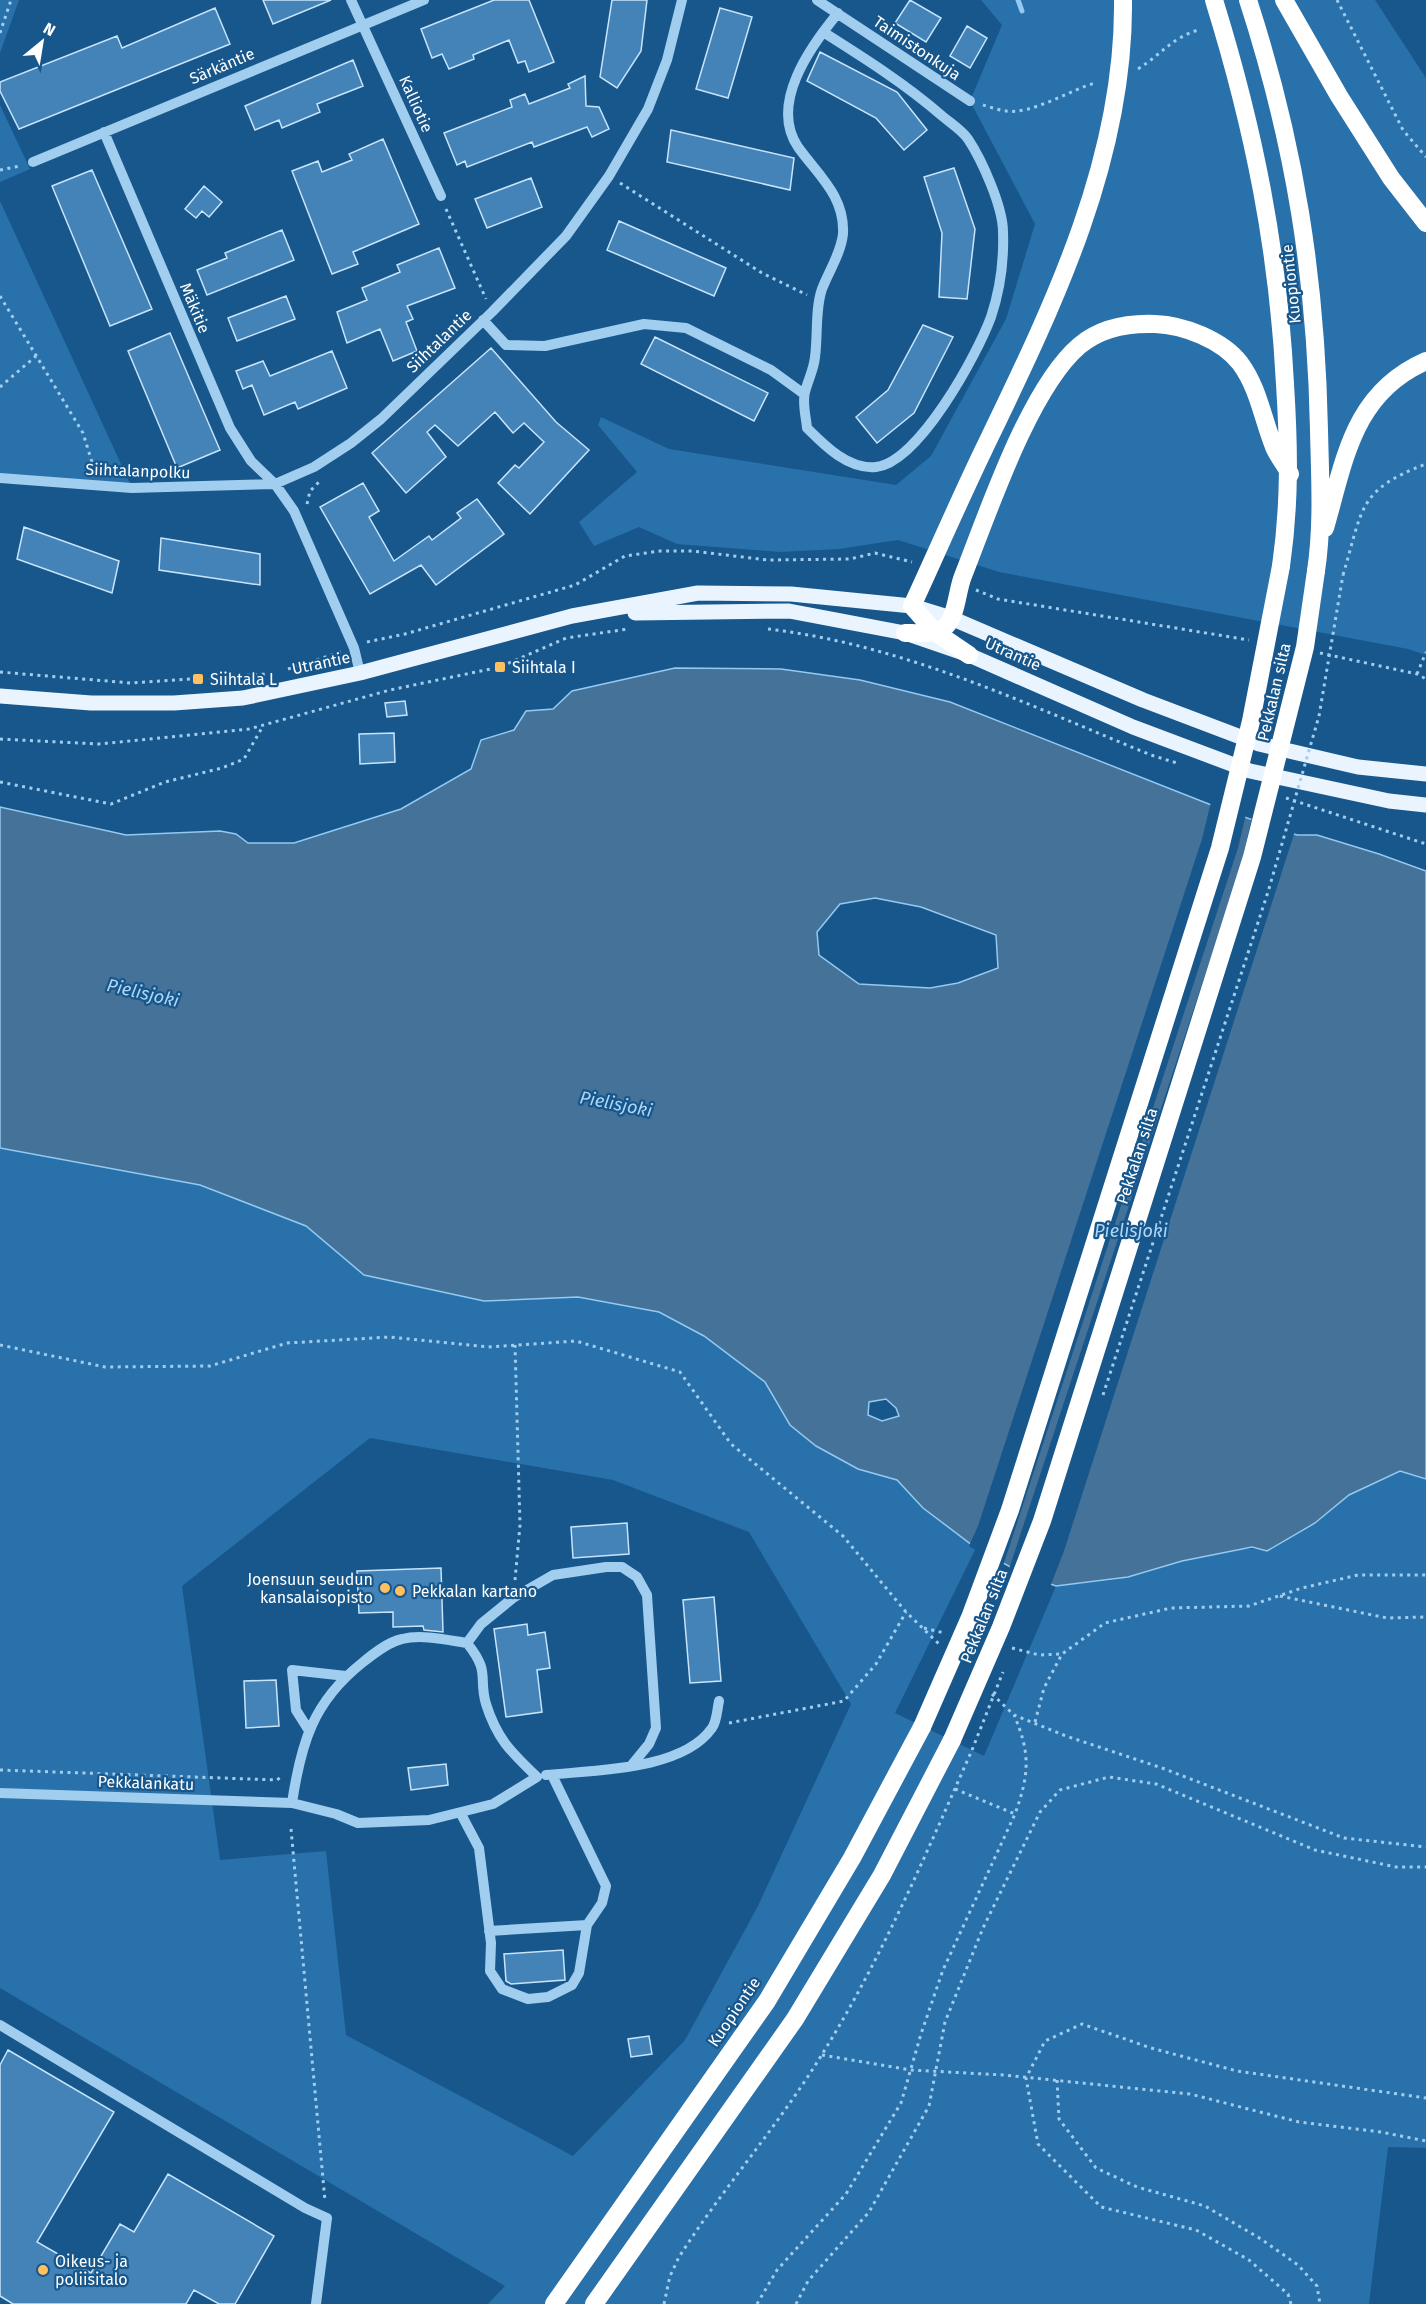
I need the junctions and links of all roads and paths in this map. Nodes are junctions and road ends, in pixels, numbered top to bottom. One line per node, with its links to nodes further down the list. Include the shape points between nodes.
1 (11, 0): 15 (path)
2 (351, 0): 12 (street, Kalliotie)
3 (424, 0): 12 (street, Särkäntie)
4 (682, 0): 23 (street, Siihtalantie, via 667,60 648,109)
5 (817, 0): 11 (street, Taimistonkuja)
6 (1123, 0): 45 (highway, via 1115,104 1099,177 1026,361)
7 (1214, 0): 36 (highway, Kuopiontie, via 1256,149 1269,226 1281,307)
8 (1248, 0): 41 (highway, Kuopiontie, via 1291,152 1304,230 1317,355)
9 (1284, 0): 25 (highway, via 1339,96)
10 (1337, 0): 20 (path, via 1403,130)
11 (838, 13): 14 (street); 18 (street, Taimistonkuja)
12 (363, 23): 19 (street, Särkäntie); 24 (street, Kalliotie)
13 (1198, 30): 16 (path, via 1178,36 1154,59)
14 (823, 32): 27 (street, via 804,62 787,114 798,147 839,204 843,234); 33 (street, via 904,83 967,138 993,191 1003,229 1001,278 991,317 947,401 914,445 900,457 875,467 831,452 807,428)
15 (0, 33)
16 (1130, 72)
17 (1095, 82): 18 (path, via 1040,105 1008,112)
18 (970, 101)
19 (105, 132): 21 (street, Särkäntie); 38 (street, Mäkitie, via 230,428 251,461)
20 (1426, 157)
21 (33, 162): 22 (path)
22 (0, 170)
23 (609, 176): 27 (path, via 762,273); 28 (street, Siihtalantie, via 566,236)
24 (441, 196): 28 (path)
25 (1426, 223)
26 (0, 296): 30 (path)
27 (820, 300): 33 (street, via 815,360)
28 (492, 312): 29 (street, Siihtalantie)
29 (483, 320): 33 (street, via 506,345 545,346 644,324 686,328 771,370); 35 (street, Siihtalantie, via 381,419)
30 (36, 356): 32 (path); 39 (path, via 83,433)
31 (1426, 361): 41 (highway, via 1383,387 1362,414)
32 (0, 387)
33 (804, 394)
34 (1426, 464): 44 (path, via 1395,476 1364,504)
35 (314, 467): 38 (street, Siihtalantie); 40 (path, via 320,481 310,491)
36 (1290, 474): 42 (highway, Kuopiontie); 47 (highway, via 1274,447 1261,400 1230,354 1186,328 1133,323 1107,330 1080,345 1058,367 1032,412 960,583)
37 (0, 478): 39 (street, Siihtalanpolku)
38 (275, 484): 39 (street, Siihtalanpolku, via 189,488); 56 (street, via 294,511 354,648)
39 (99, 486)
40 (306, 507)
41 (1319, 550): 43 (highway, Kuopiontie)
42 (1281, 566): 82 (highway, Pekkalan silta, bridge, via 1251,721 1220,848 1010,1510)
43 (1316, 571): 110 (highway, Pekkalan silta, bridge, via 1305,647 1252,857 1042,1521 1001,1627 952,1740 882,1875 795,2019)
44 (1343, 574)
45 (912, 606): 46 (main road, Utrantie, via 791,594 698,593); 47 (main road, Utrantie); 51 (highway)
46 (572, 615): 52 (main road, Utrantie, via 789,611); 56 (main road, Utrantie)
47 (951, 618): 51 (highway); 62 (main road, Utrantie, via 1143,700 1259,744 1358,767)
48 (636, 628): 59 (path, via 566,638 500,667 390,690)
49 (764, 629): 61 (path, via 884,651 941,669)
50 (364, 632): 53 (path)
51 (935, 632): 52 (highway); 55 (highway)
52 (905, 633): 55 (main road, Utrantie)
53 (368, 642)
54 (1426, 652): 57 (path)
55 (969, 655): 65 (main road, Utrantie, via 1132,727 1250,771)
56 (360, 673): 58 (main road, Utrantie, via 243,698 174,703 91,703)
57 (1417, 674)
58 (0, 696)
59 (263, 725): 60 (path, via 99,744); 63 (path, via 244,759 165,782 111,804)
60 (0, 739)
61 (1184, 766)
62 (1426, 774)
63 (0, 782)
64 (1284, 797): 66 (path)
65 (1426, 806)
66 (1426, 844)
67 (515, 1345): 68 (path, via 488,1347 390,1337 333,1340 287,1343 210,1366 105,1367); 71 (path, via 520,1525); 72 (path, via 576,1341 680,1372 731,1444 843,1536)
68 (0, 1346)
69 (1426, 1575): 70 (path, via 1358,1575)
70 (1278, 1596): 73 (path, via 1387,1618); 80 (path, via 1250,1606 1172,1608 1105,1623 1062,1654 1044,1689)
71 (513, 1598): 74 (street, via 481,1624); 86 (street, via 553,1575 622,1567 637,1577 647,1595 656,1728)
72 (906, 1612): 75 (path); 81 (path, via 876,1664 844,1701)
73 (1426, 1617)
74 (467, 1643): 76 (street, via 402,1639 374,1653); 89 (street, via 484,1672 486,1702 501,1742)
75 (947, 1652)
76 (346, 1676): 83 (street); 83 (street, via 292,1670 296,1710)
77 (989, 1692): 79 (path)
78 (719, 1701): 81 (street)
79 (1014, 1715): 80 (path); 94 (path, via 1025,1739 1028,1765)
80 (1035, 1723): 96 (path, via 1344,1838)
81 (714, 1726): 86 (street, via 694,1746)
82 (922, 1727): 109 (highway, Kuopiontie, via 852,1858 767,2001)
83 (308, 1730): 85 (street)
84 (972, 1750): 90 (path)
85 (298, 1761): 87 (path, via 277,1780); 92 (street)
86 (631, 1766): 88 (street)
87 (0, 1770)
88 (552, 1775): 89 (street); 98 (street, via 606,1886 602,1903)
89 (537, 1777): 93 (street, via 493,1804)
90 (955, 1789): 94 (path); 101 (path, via 894,1922)
91 (0, 1793): 92 (street, Pekkalankatu)
92 (292, 1803): 93 (street, Pekkalankatu, via 358,1823 429,1820)
93 (461, 1814): 99 (street, via 479,1848)
94 (1015, 1814): 102 (path, via 943,1970)
95 (291, 1829): 108 (path)
96 (1426, 1847)
97 (1426, 1867): 103 (path, via 1396,1868 1315,1850 1156,1784 1109,1777 1060,1790 1040,1812 983,1928 945,2022)
98 (587, 1925): 99 (street); 99 (street, via 579,1973 572,1985 548,1996 528,1999 495,1983 490,1971)
99 (489, 1931)
100 (0, 2025): 108 (street)
101 (822, 2055): 102 (path); 116 (path, via 689,2240 670,2276)
102 (910, 2070): 103 (path); 117 (path, via 901,2103 846,2194 777,2270)
103 (935, 2070): 104 (path); 118 (path, via 929,2106 869,2212 808,2281)
104 (1026, 2078): 105 (path); 106 (path, via 1045,2041 1082,2024 1237,2071); 119 (path, via 1038,2144 1101,2207 1196,2230 1249,2260 1288,2294)
105 (1057, 2079): 107 (path, via 1190,2094 1299,2122); 120 (path, via 1059,2119 1096,2168 1137,2187 1205,2206 1261,2239 1298,2265 1317,2286)
106 (1426, 2098)
107 (1426, 2141)
108 (327, 2218): 111 (street)
109 (582, 2262): 112 (highway); 113 (highway, Kuopiontie)
110 (609, 2282): 114 (highway); 115 (highway)
111 (316, 2304)
112 (543, 2304)
113 (554, 2304)
114 (594, 2304)
115 (600, 2304)
116 (664, 2304)
117 (757, 2304)
118 (795, 2304)
119 (1291, 2304)
120 (1320, 2304)

